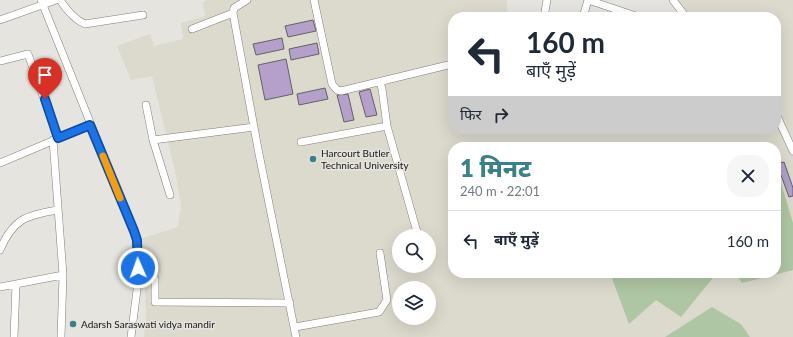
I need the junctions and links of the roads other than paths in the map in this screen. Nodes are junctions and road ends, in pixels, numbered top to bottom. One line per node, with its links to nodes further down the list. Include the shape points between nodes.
1 (56, 0): 8 (street)
2 (60, 0): 14 (street, via 85,24)
3 (247, 0): 13 (street, via 234,8)
4 (314, 0): 19 (street, via 333,87 341,91)
5 (547, 0): 9 (street)
6 (588, 0): 10 (street); 11 (street)
7 (673, 0): 12 (street)
8 (42, 2): 15 (street); 21 (street)
9 (545, 12)
10 (584, 12)
11 (623, 12)
12 (682, 12)
13 (233, 13): 16 (street); 24 (street)
14 (144, 15)
15 (0, 20)
16 (192, 29)
17 (0, 61): 25 (street, via 28,54)
18 (448, 65): 19 (street)
19 (380, 82): 23 (street)
20 (146, 105): 26 (street)
21 (90, 125): 25 (street); 43 (street, via 137,240 138,282)
22 (781, 125): 28 (street)
23 (387, 126): 27 (street); 32 (street)
24 (254, 127): 26 (street); 39 (street)
25 (55, 139): 29 (street); 31 (street)
26 (153, 140): 30 (street)
27 (301, 142)
28 (793, 151)
29 (0, 163)
30 (170, 195)
31 (58, 210): 33 (street, via 34,214 15,224); 35 (street)
32 (416, 229)
33 (0, 250)
34 (380, 253): 40 (street, via 387,300 379,312)
35 (63, 275): 37 (street); 42 (street)
36 (155, 279): 39 (street, via 155,302)
37 (16, 284): 38 (street); 41 (street)
38 (0, 288)
39 (290, 303): 40 (street)
40 (295, 327): 44 (street)
41 (14, 337)
42 (61, 337)
43 (131, 337)
44 (296, 337)

